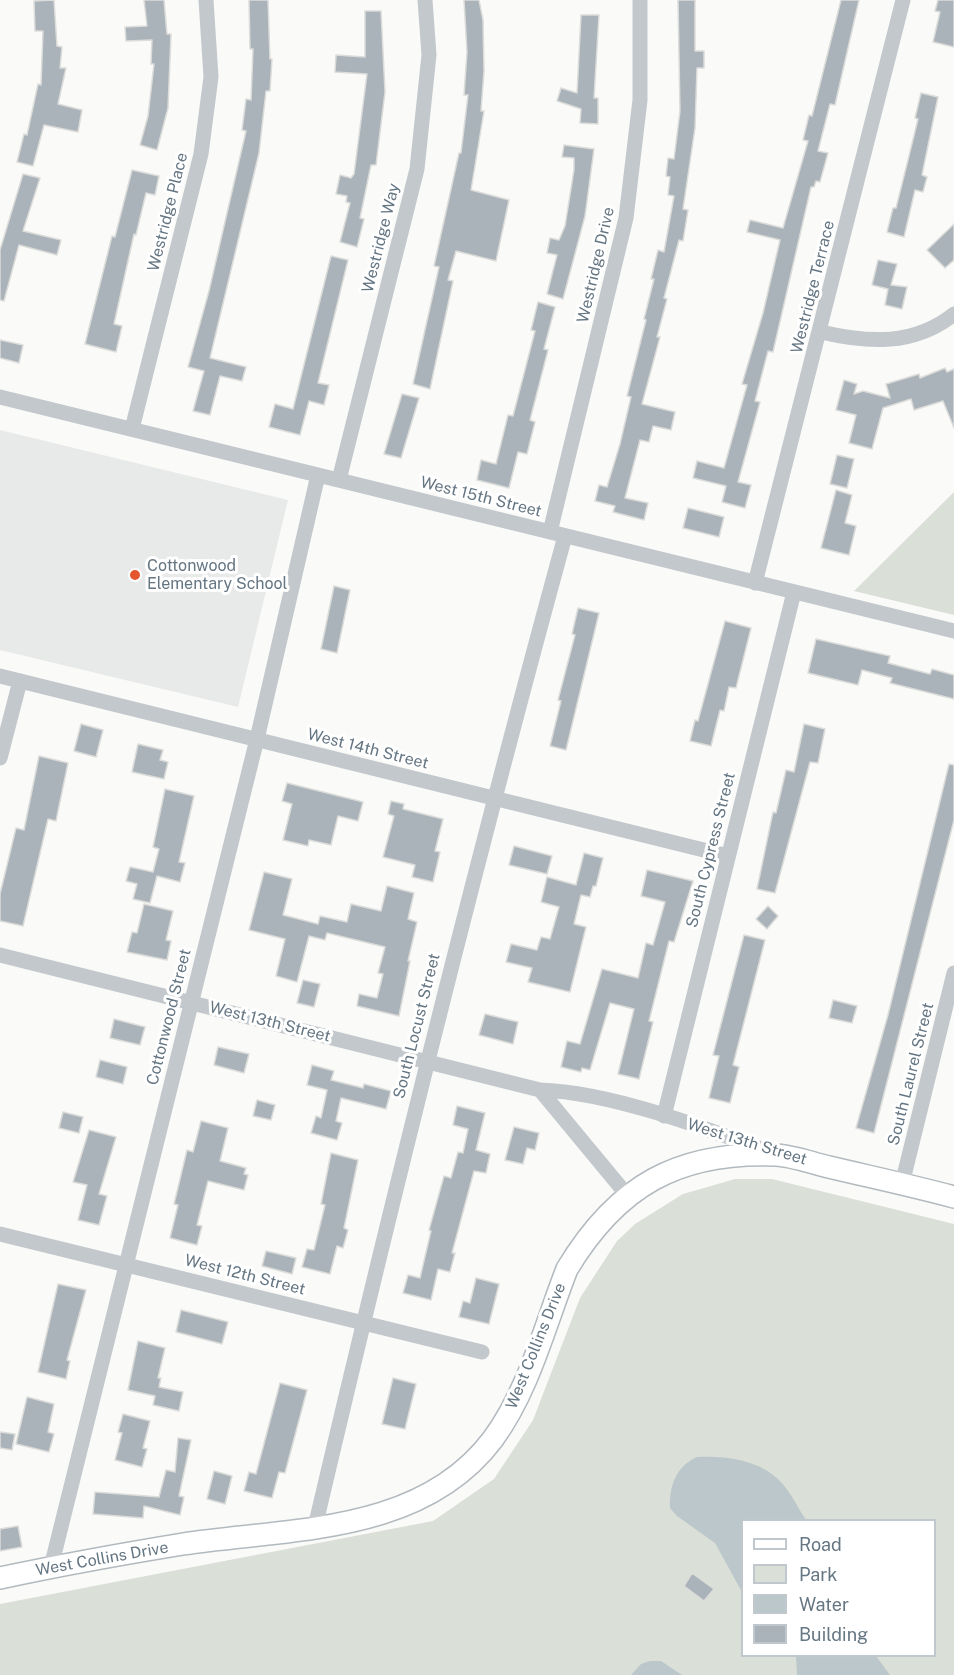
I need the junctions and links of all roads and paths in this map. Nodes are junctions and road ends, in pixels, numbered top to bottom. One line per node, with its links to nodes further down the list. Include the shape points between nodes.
1 (206, 0): 8 (street, Westridge Place, via 211,77 201,154)
2 (425, 0): 10 (street, Westridge Way, via 429,55 417,169)
3 (640, 0): 11 (street, Westridge Drive, via 640,100 626,218)
4 (903, 0): 6 (street, Westridge Terrace)
5 (954, 314): 6 (street, via 931,329 894,340 871,341)
6 (821, 332): 13 (street, Westridge Terrace)
7 (0, 397): 8 (street, West 15th Street)
8 (132, 429): 9 (street, West 15th Street)
9 (318, 475): 10 (street, West 15th Street); 18 (street, Cottonwood Street)
10 (339, 480): 11 (street, West 15th Street)
11 (550, 532): 12 (street, West 15th Street)
12 (565, 536): 13 (street, West 15th Street); 20 (street, South Locust Street)
13 (756, 583): 14 (street, West 15th Street)
14 (794, 592): 15 (street, West 15th Street); 21 (street, South Cypress Street)
15 (954, 631)
16 (0, 676): 17 (street, West 14th Street)
17 (20, 681): 18 (street, West 14th Street); 19 (street)
18 (257, 739): 20 (street, West 14th Street); 24 (street, Cottonwood Street)
19 (0, 758)
20 (494, 799): 21 (street, West 14th Street); 25 (street, South Locust Street)
21 (728, 856): 27 (street, South Cypress Street)
22 (0, 955): 24 (street, West 13th Street)
23 (954, 973): 29 (street, South Laurel Street)
24 (191, 1002): 25 (street, West 13th Street); 33 (street, Cottonwood Street)
25 (427, 1060): 26 (street, West 13th Street); 34 (street, South Locust Street)
26 (540, 1090): 27 (street, West 13th Street, via 569,1091); 30 (street)
27 (664, 1116): 28 (street, West 13th Street)
28 (778, 1155): 29 (main road, West 13th Street); 30 (main road, West Collins Drive, via 691,1164)
29 (902, 1184): 31 (main road, West 13th Street)
30 (627, 1195): 36 (main road, West Collins Drive, via 593,1230 567,1269 517,1400 492,1440 457,1475 415,1502 372,1517)
31 (954, 1197)
32 (0, 1234): 33 (street, West 12th Street)
33 (126, 1264): 34 (street, West 12th Street); 37 (street, Cottonwood Street)
34 (363, 1323): 35 (street, West 12th Street); 36 (street, South Locust Street)
35 (482, 1352)
36 (315, 1527): 37 (main road, West Collins Drive)
37 (51, 1567): 38 (main road, West Collins Drive)
38 (0, 1578)

